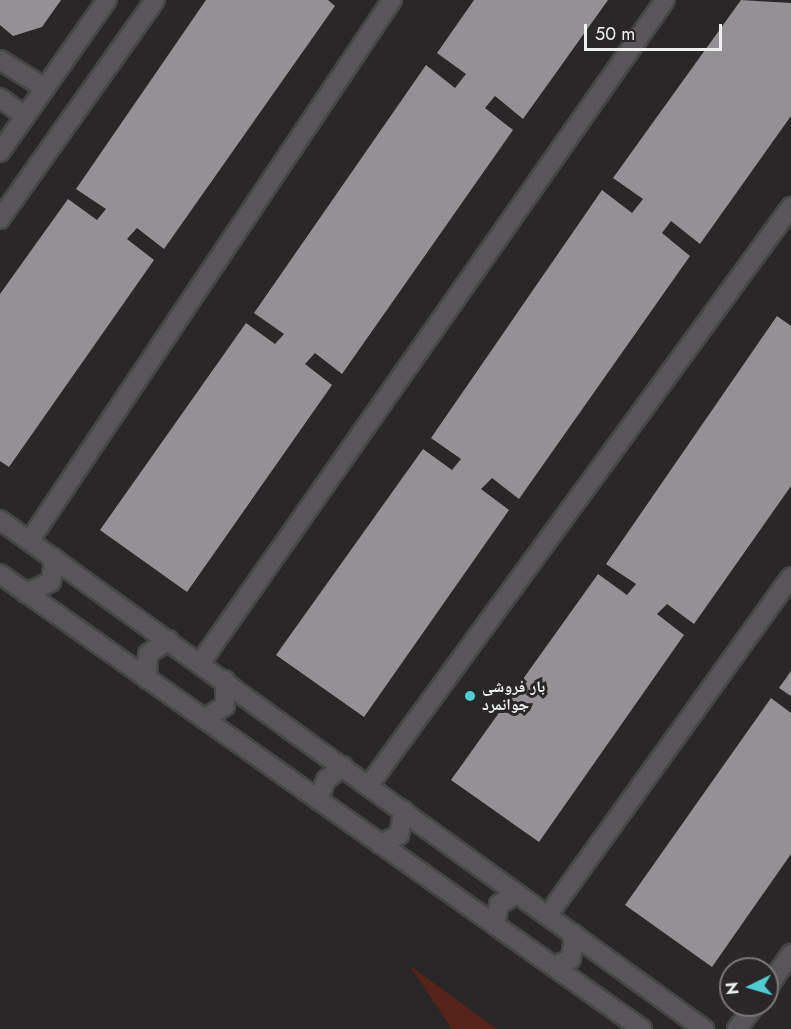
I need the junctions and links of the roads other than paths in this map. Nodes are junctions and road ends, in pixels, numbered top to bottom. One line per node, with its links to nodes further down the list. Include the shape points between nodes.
1 (107, 0): 6 (street)
2 (155, 0): 11 (street)
3 (392, 0): 13 (street)
4 (665, 0): 19 (street)
5 (0, 60): 6 (street)
6 (45, 88): 8 (street)
7 (0, 98): 8 (street)
8 (25, 116): 9 (street)
9 (0, 152)
10 (791, 207): 24 (street)
11 (0, 219)
12 (0, 520): 13 (street)
13 (30, 540): 14 (street)
14 (54, 558): 17 (street, via 51,582); 18 (street)
15 (0, 574): 17 (street)
16 (791, 576): 29 (street)
17 (26, 593): 20 (street)
18 (169, 640): 19 (street); 20 (street, via 148,654)
19 (201, 662): 21 (street)
20 (147, 679): 22 (street)
21 (225, 680): 22 (street, via 225,706); 23 (street)
22 (204, 719): 25 (street)
23 (343, 766): 24 (street); 25 (street, via 326,780)
24 (369, 785): 26 (street)
25 (318, 800): 27 (street)
26 (404, 810): 27 (street, via 399,835); 28 (street)
27 (380, 844): 30 (street)
28 (518, 894): 29 (street); 30 (street, via 499,904)
29 (548, 915): 31 (street)
30 (495, 925): 33 (street)
31 (574, 934): 33 (street, via 571,959); 36 (street)
32 (791, 954): 34 (street)
33 (553, 966): 35 (street)
34 (779, 971)
35 (642, 1029)
36 (703, 1029)

